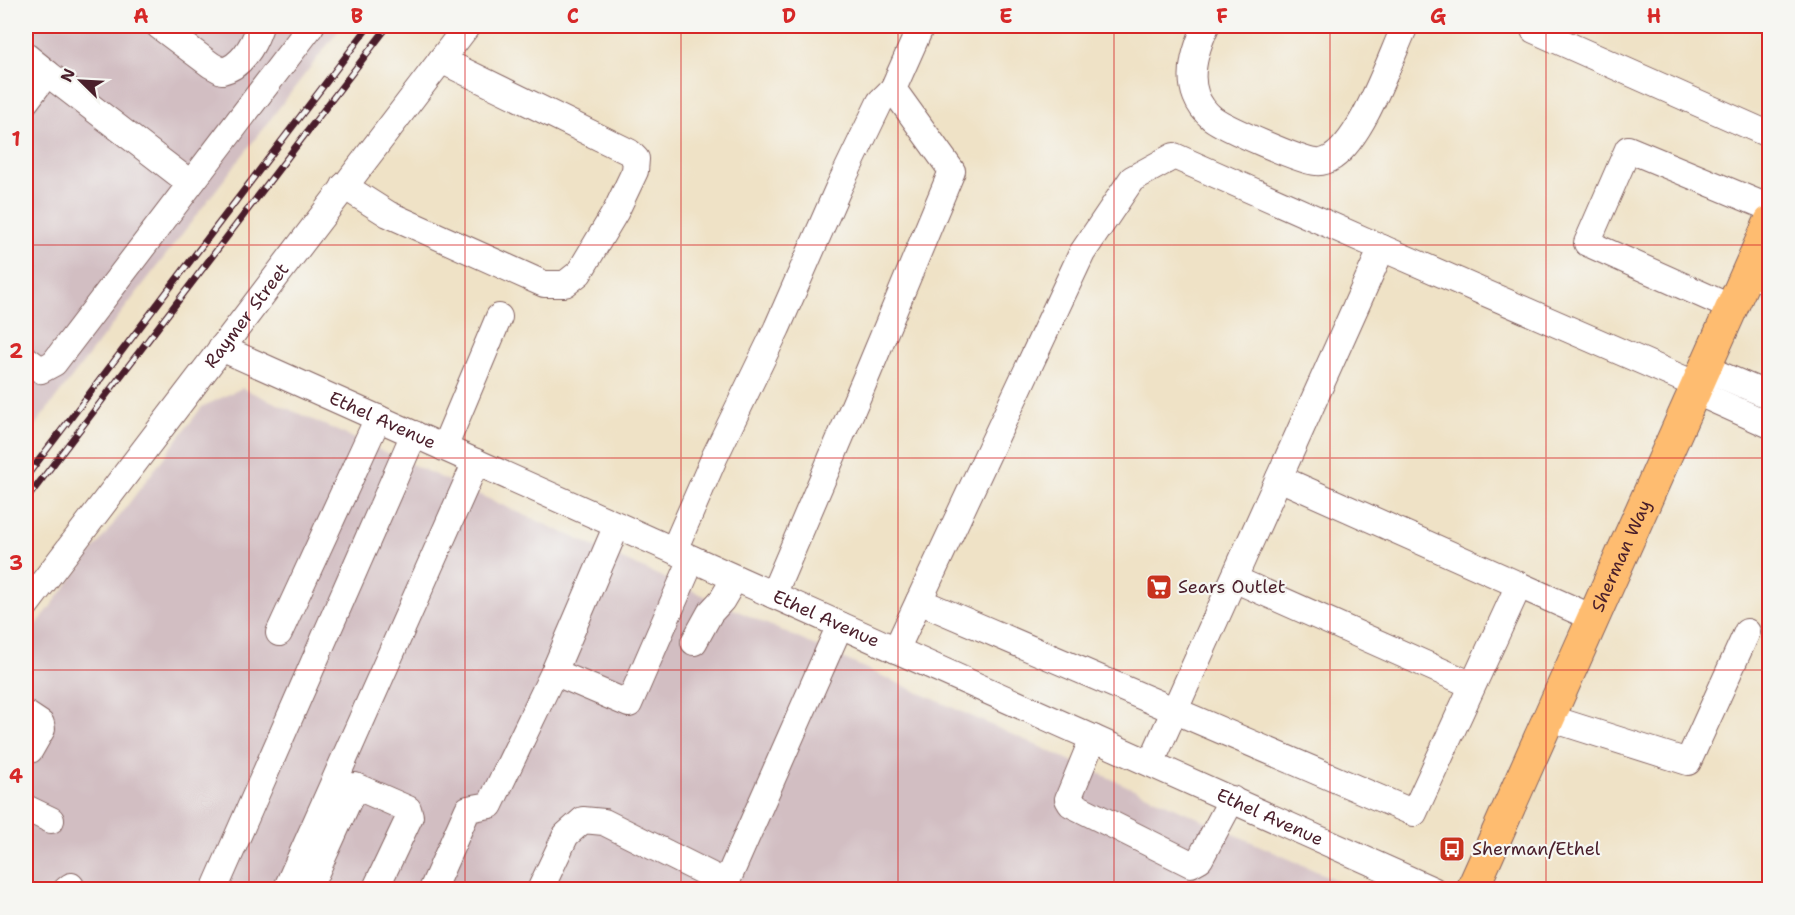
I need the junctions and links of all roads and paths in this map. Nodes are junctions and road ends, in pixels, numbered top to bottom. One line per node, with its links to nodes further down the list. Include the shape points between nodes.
1 (159, 26): 2 (street, via 222,71 233,69 255,42 259,29)
2 (256, 26)
3 (310, 26): 15 (street)
4 (467, 26): 10 (street, Raymer Street)
5 (921, 26): 12 (street)
6 (1206, 26): 7 (street, via 1192,74 1202,108 1228,127 1318,163 1332,158 1347,144)
7 (1405, 26)
8 (1534, 30): 14 (street)
9 (26, 56): 11 (street)
10 (441, 60): 16 (street, Raymer Street); 16 (street, via 629,152 636,159 636,171 616,211 579,273 565,284 544,284 388,214)
11 (47, 73): 13 (street); 15 (street)
12 (893, 89): 34 (street, via 880,102 838,189 716,456); 38 (street, via 952,171)
13 (26, 101)
14 (1770, 135)
15 (190, 183): 24 (street, via 54,363 40,370)
16 (344, 186): 23 (street, Raymer Street)
17 (1770, 208): 21 (street, via 1628,149 1587,243)
18 (1770, 222): 20 (main road, Sherman Way)
19 (1382, 248): 25 (street); 32 (street); 39 (street, via 1174,156 1132,179 1082,253)
20 (1758, 277): 21 (main road, Sherman Way)
21 (1731, 308): 25 (main road, Sherman Way)
22 (499, 317): 30 (street)
23 (221, 348): 27 (street, Ethel Avenue); 40 (street, Raymer Street)
24 (26, 359)
25 (1698, 381): 26 (street); 28 (street); 41 (main road, Sherman Way)
26 (1770, 396)
27 (378, 418): 29 (street, Ethel Avenue); 44 (street)
28 (1770, 425)
29 (414, 434): 30 (street, Ethel Avenue); 59 (street)
30 (444, 448): 31 (street, Ethel Avenue)
31 (476, 462): 33 (street, Ethel Avenue); 60 (street)
32 (1280, 478): 36 (street); 37 (street)
33 (617, 525): 34 (street, Ethel Avenue); 47 (street)
34 (683, 554): 35 (street, Ethel Avenue); 47 (street, via 628,704)
35 (735, 578): 38 (street, Ethel Avenue); 45 (street)
36 (1234, 579): 48 (street); 49 (street)
37 (1519, 585): 41 (street); 48 (street)
38 (773, 595): 42 (street, Ethel Avenue)
39 (919, 601): 46 (street); 49 (street)
40 (26, 605)
41 (1593, 618): 51 (main road, Sherman Way)
42 (840, 625): 46 (street, Ethel Avenue); 58 (street)
43 (1747, 632): 51 (street, via 1688,762)
44 (279, 633)
45 (694, 642)
46 (896, 650): 52 (street, Ethel Avenue)
47 (554, 672): 63 (street, via 490,805 468,809)
48 (1472, 685): 49 (street, via 1414,813)
49 (1175, 710): 54 (street)
50 (26, 714): 53 (street, via 42,729 30,750)
51 (1549, 718): 66 (main road, Sherman Way)
52 (1093, 738): 54 (street, Ethel Avenue); 55 (street, via 1068,799 1071,804 1191,864 1200,859)
53 (26, 750)
54 (1151, 763): 55 (street, Ethel Avenue)
55 (1232, 799): 65 (street, Ethel Avenue)
56 (26, 808): 57 (street)
57 (51, 820)
58 (725, 886): 64 (street, via 604,822 583,820 566,835)
59 (214, 890)
60 (286, 890)
61 (308, 890): 62 (street, via 355,786 410,812)
62 (375, 890)
63 (432, 890)
64 (540, 890)
65 (1433, 890)
66 (1472, 890)

